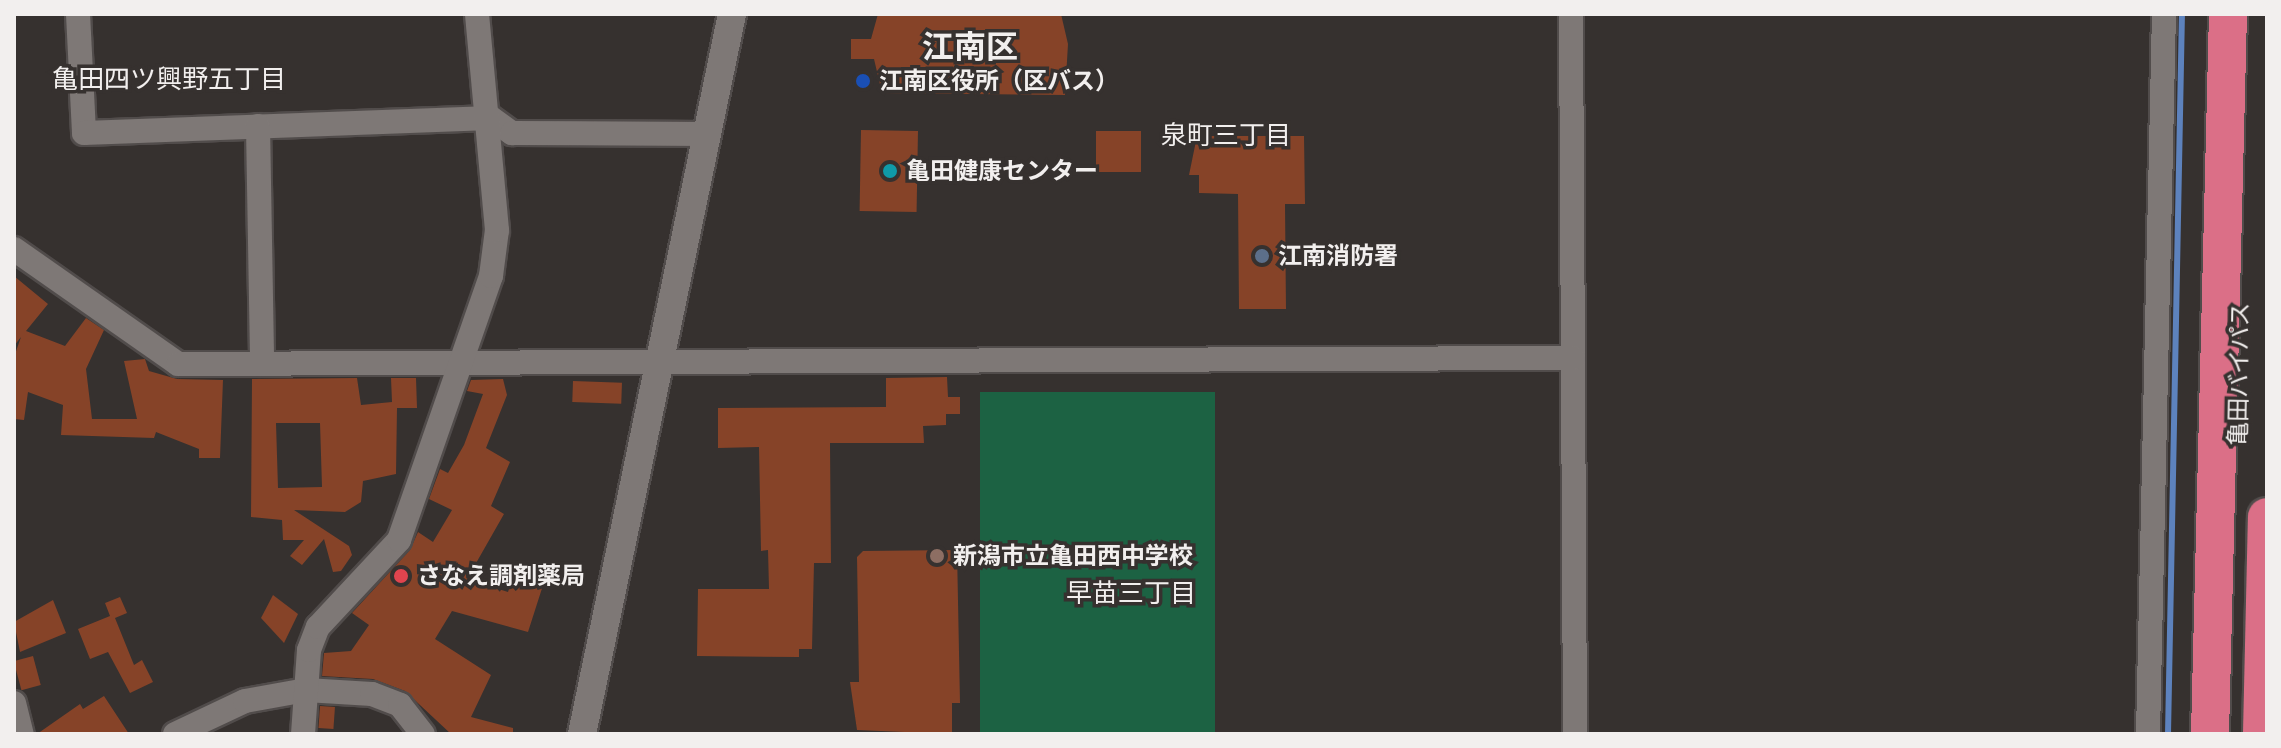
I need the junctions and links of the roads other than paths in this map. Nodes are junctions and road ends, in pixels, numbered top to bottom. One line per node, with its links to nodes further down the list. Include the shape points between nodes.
1 (78, 14): 9 (street, via 84,133)
2 (477, 14): 8 (street)
3 (732, 14): 10 (street)
4 (1571, 14): 12 (street)
5 (2164, 14): 25 (street)
6 (2228, 14): 26 (highway)
7 (2246, 14): 27 (highway, 亀田バイパス)
8 (491, 118): 9 (street); 10 (street, via 512,133); 15 (street, via 497,230 491,276)
9 (258, 126): 14 (street)
10 (706, 134): 13 (street)
11 (14, 249): 14 (street, via 178,364)
12 (1573, 358): 13 (street); 24 (street)
13 (658, 359): 15 (street); 23 (street)
14 (262, 364): 15 (street)
15 (460, 364): 17 (street, via 399,540 318,627 309,650)
16 (2267, 517): 28 (highway)
17 (306, 690): 20 (street, via 245,701); 21 (street); 22 (street, via 372,694 400,705)
18 (14, 703): 19 (street)
19 (22, 734)
20 (175, 734)
21 (303, 734)
22 (423, 734)
23 (582, 734)
24 (1575, 734)
25 (2148, 734)
26 (2210, 734)
27 (2232, 734)
28 (2262, 734)

